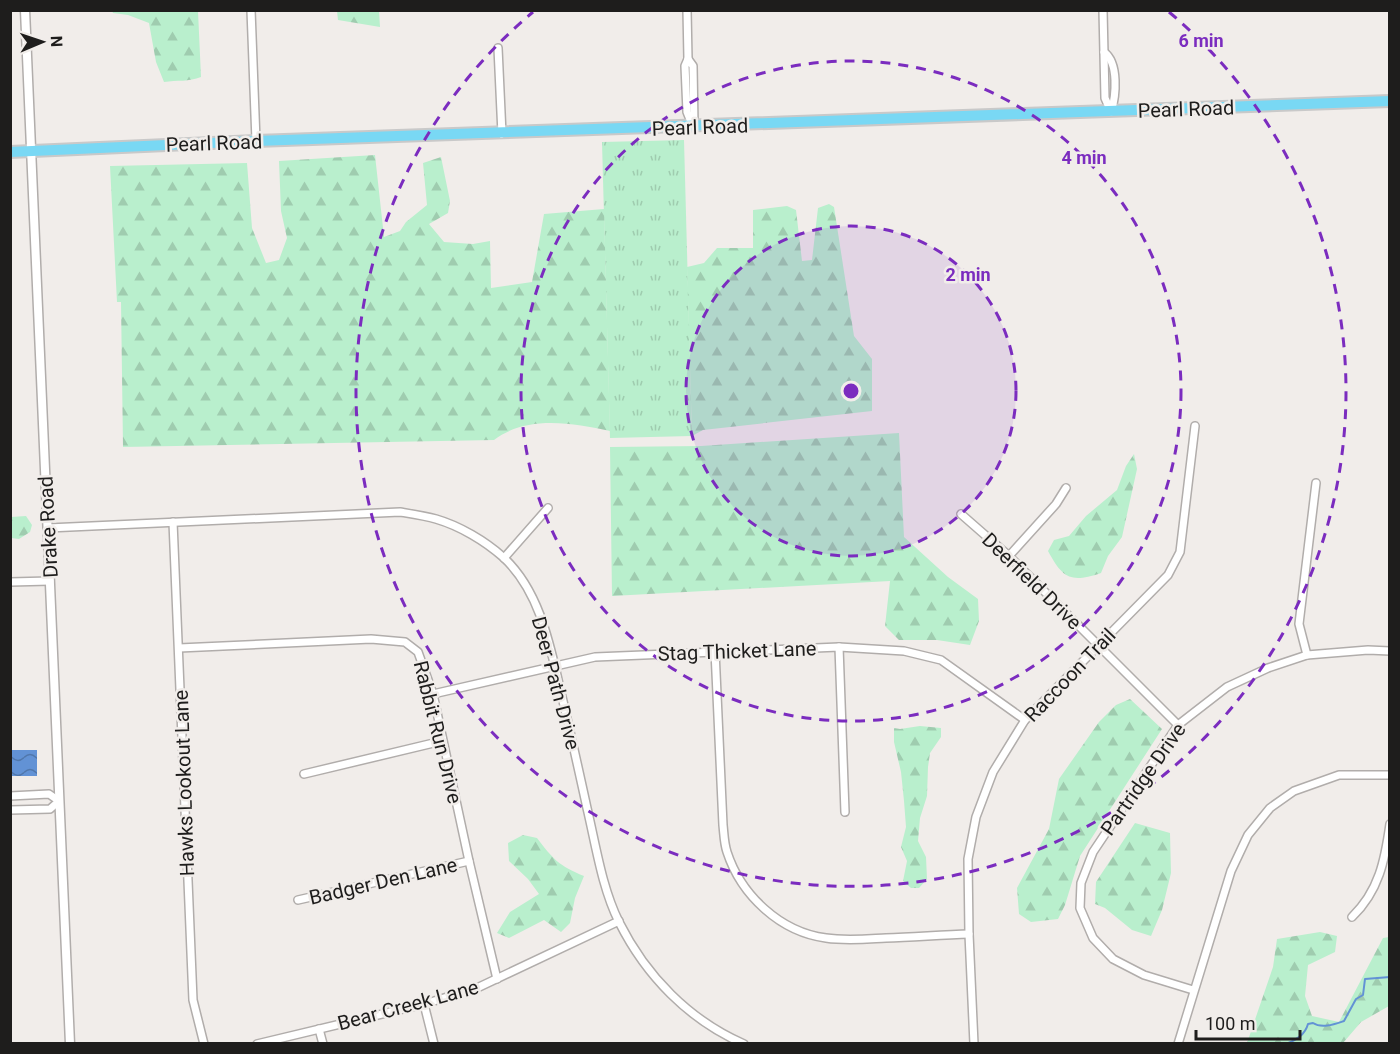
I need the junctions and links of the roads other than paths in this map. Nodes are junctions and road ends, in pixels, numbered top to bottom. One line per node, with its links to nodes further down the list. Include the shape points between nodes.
1 (25, 10): 11 (street, Drake Road)
2 (251, 10): 10 (street)
3 (687, 10): 8 (street, via 688,59 693,66)
4 (1103, 10): 7 (street, via 1104,52 1109,55 1113,69 1115,98)
5 (498, 48): 9 (street)
6 (1389, 101): 7 (main road, Pearl Road)
7 (1111, 112): 8 (main road, Pearl Road)
8 (693, 127): 9 (main road, Pearl Road)
9 (502, 134): 10 (main road, Pearl Road)
10 (256, 141): 11 (main road, Pearl Road)
11 (32, 151): 12 (main road, Pearl Road); 19 (street, Drake Road)
12 (10, 152)
13 (1195, 426): 24 (street, Raccoon Trail, via 1180,552 1168,575)
14 (1316, 483): 29 (street, via 1299,624)
15 (1066, 488): 20 (street)
16 (548, 507): 21 (street)
17 (961, 514): 20 (street, Deerfield Drive)
18 (173, 522): 19 (street, Deer Path Drive); 21 (street, Deer Path Drive, via 400,512 436,519 462,530); 26 (street, Hawks Lookout Lane)
19 (48, 528): 22 (street, Drake Road)
20 (1009, 556): 24 (street, Deerfield Drive)
21 (504, 558): 30 (street, Deer Path Drive, via 526,586 546,628)
22 (50, 581): 23 (street); 38 (street, Drake Road)
23 (10, 582)
24 (1099, 646): 32 (street, Raccoon Trail); 33 (street, Deerfield Drive)
25 (839, 647): 27 (street, Stag Thicket Lane); 32 (street, Stag Thicket Lane, via 904,651 941,660); 40 (street)
26 (179, 648): 31 (street, Rabbit Run Drive, via 371,639 405,642 418,652); 52 (street, Hawks Lookout Lane, via 193,1000)
27 (716, 651): 30 (street, Stag Thicket Lane, via 595,657); 46 (street, via 726,850 742,884 754,898 790,927 826,938)
28 (1389, 651): 29 (street, Partridge Drive)
29 (1307, 655): 33 (street, Partridge Drive, via 1227,687)
30 (555, 665): 31 (street, Stag Thicket Lane); 45 (street, Deer Path Drive, via 601,870)
31 (433, 694): 34 (street, Rabbit Run Drive)
32 (1025, 720): 46 (street, Raccoon Trail, via 993,772 976,817 968,859)
33 (1178, 725): 48 (street, Partridge Drive, via 1093,852 1081,883 1080,908 1092,938 1113,958 1144,975)
34 (442, 741): 35 (street); 42 (street, Rabbit Run Drive)
35 (304, 774)
36 (1389, 775): 48 (street, via 1339,775 1294,791 1270,808 1248,835 1232,871)
37 (10, 796): 38 (street, via 49,794)
38 (59, 801): 39 (street, via 50,809); 51 (street, Drake Road)
39 (10, 810)
40 (845, 812)
41 (1389, 824): 44 (street, via 1378,879 1366,904)
42 (469, 861): 43 (street, Badger Den Lane); 47 (street, Rabbit Run Drive)
43 (298, 900)
44 (1352, 917)
45 (618, 921): 47 (street, Bear Creek Lane); 56 (street, Deer Path Drive, via 644,964 669,992 694,1016)
46 (969, 934): 57 (street, Raccoon Trail)
47 (497, 979): 49 (street, Bear Creek Lane)
48 (1193, 990): 58 (street)
49 (424, 1004): 50 (street, Bear Creek Lane); 55 (street)
50 (319, 1029): 53 (street, Bear Creek Lane); 54 (street)
51 (70, 1044)
52 (204, 1044)
53 (257, 1044)
54 (323, 1044)
55 (434, 1044)
56 (744, 1044)
57 (974, 1044)
58 (1178, 1044)

